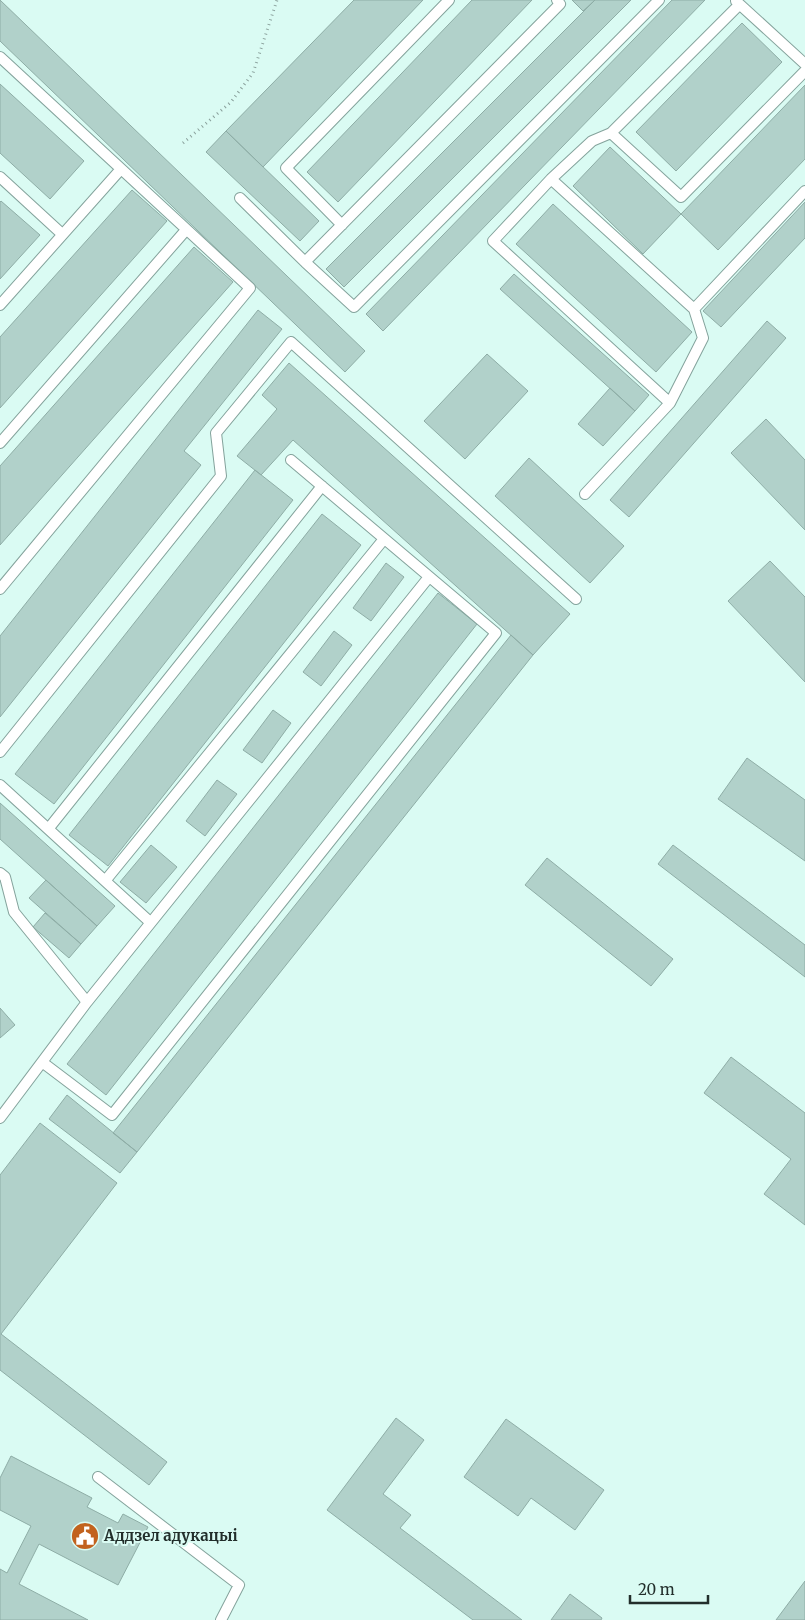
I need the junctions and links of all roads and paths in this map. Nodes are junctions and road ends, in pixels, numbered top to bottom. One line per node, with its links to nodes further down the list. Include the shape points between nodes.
1 (277, 0): 10 (path, via 253,73 231,102)
2 (449, 0): 16 (lane, via 286,168)
3 (558, 0): 16 (lane, via 560,4)
4 (659, 0): 19 (lane, via 354,307)
5 (737, 3): 7 (lane); 9 (lane)
6 (0, 57): 11 (lane)
7 (805, 64)
8 (805, 71): 9 (lane, via 681,197)
9 (611, 133): 12 (lane, via 592,141)
10 (183, 143)
11 (121, 169): 17 (lane); 18 (lane)
12 (551, 179): 21 (lane); 22 (lane, via 493,241)
13 (1, 181): 18 (lane)
14 (805, 190): 21 (lane)
15 (240, 198): 19 (lane)
16 (342, 225): 19 (lane)
17 (186, 230): 23 (lane); 29 (lane, via 250,288)
18 (62, 234): 20 (lane)
19 (305, 262)
20 (0, 305)
21 (694, 309): 22 (lane, via 703,338)
22 (670, 403): 26 (lane)
23 (0, 443)
24 (291, 460): 25 (lane)
25 (322, 486): 27 (lane); 33 (lane)
26 (585, 494)
27 (384, 539): 28 (lane); 35 (lane)
28 (429, 577): 36 (lane); 38 (lane, via 496,634 131,1092 112,1115)
29 (0, 589)
30 (576, 599): 31 (lane, via 291,342 216,433 221,476)
31 (0, 752)
32 (0, 786): 33 (lane)
33 (49, 828): 35 (lane)
34 (0, 873): 37 (lane, via 5,876 14,912)
35 (105, 881): 36 (lane)
36 (150, 922): 37 (lane)
37 (87, 1002): 38 (lane)
38 (42, 1062): 39 (lane)
39 (0, 1118)
40 (98, 1477): 41 (lane, via 239,1585)
41 (221, 1620)

